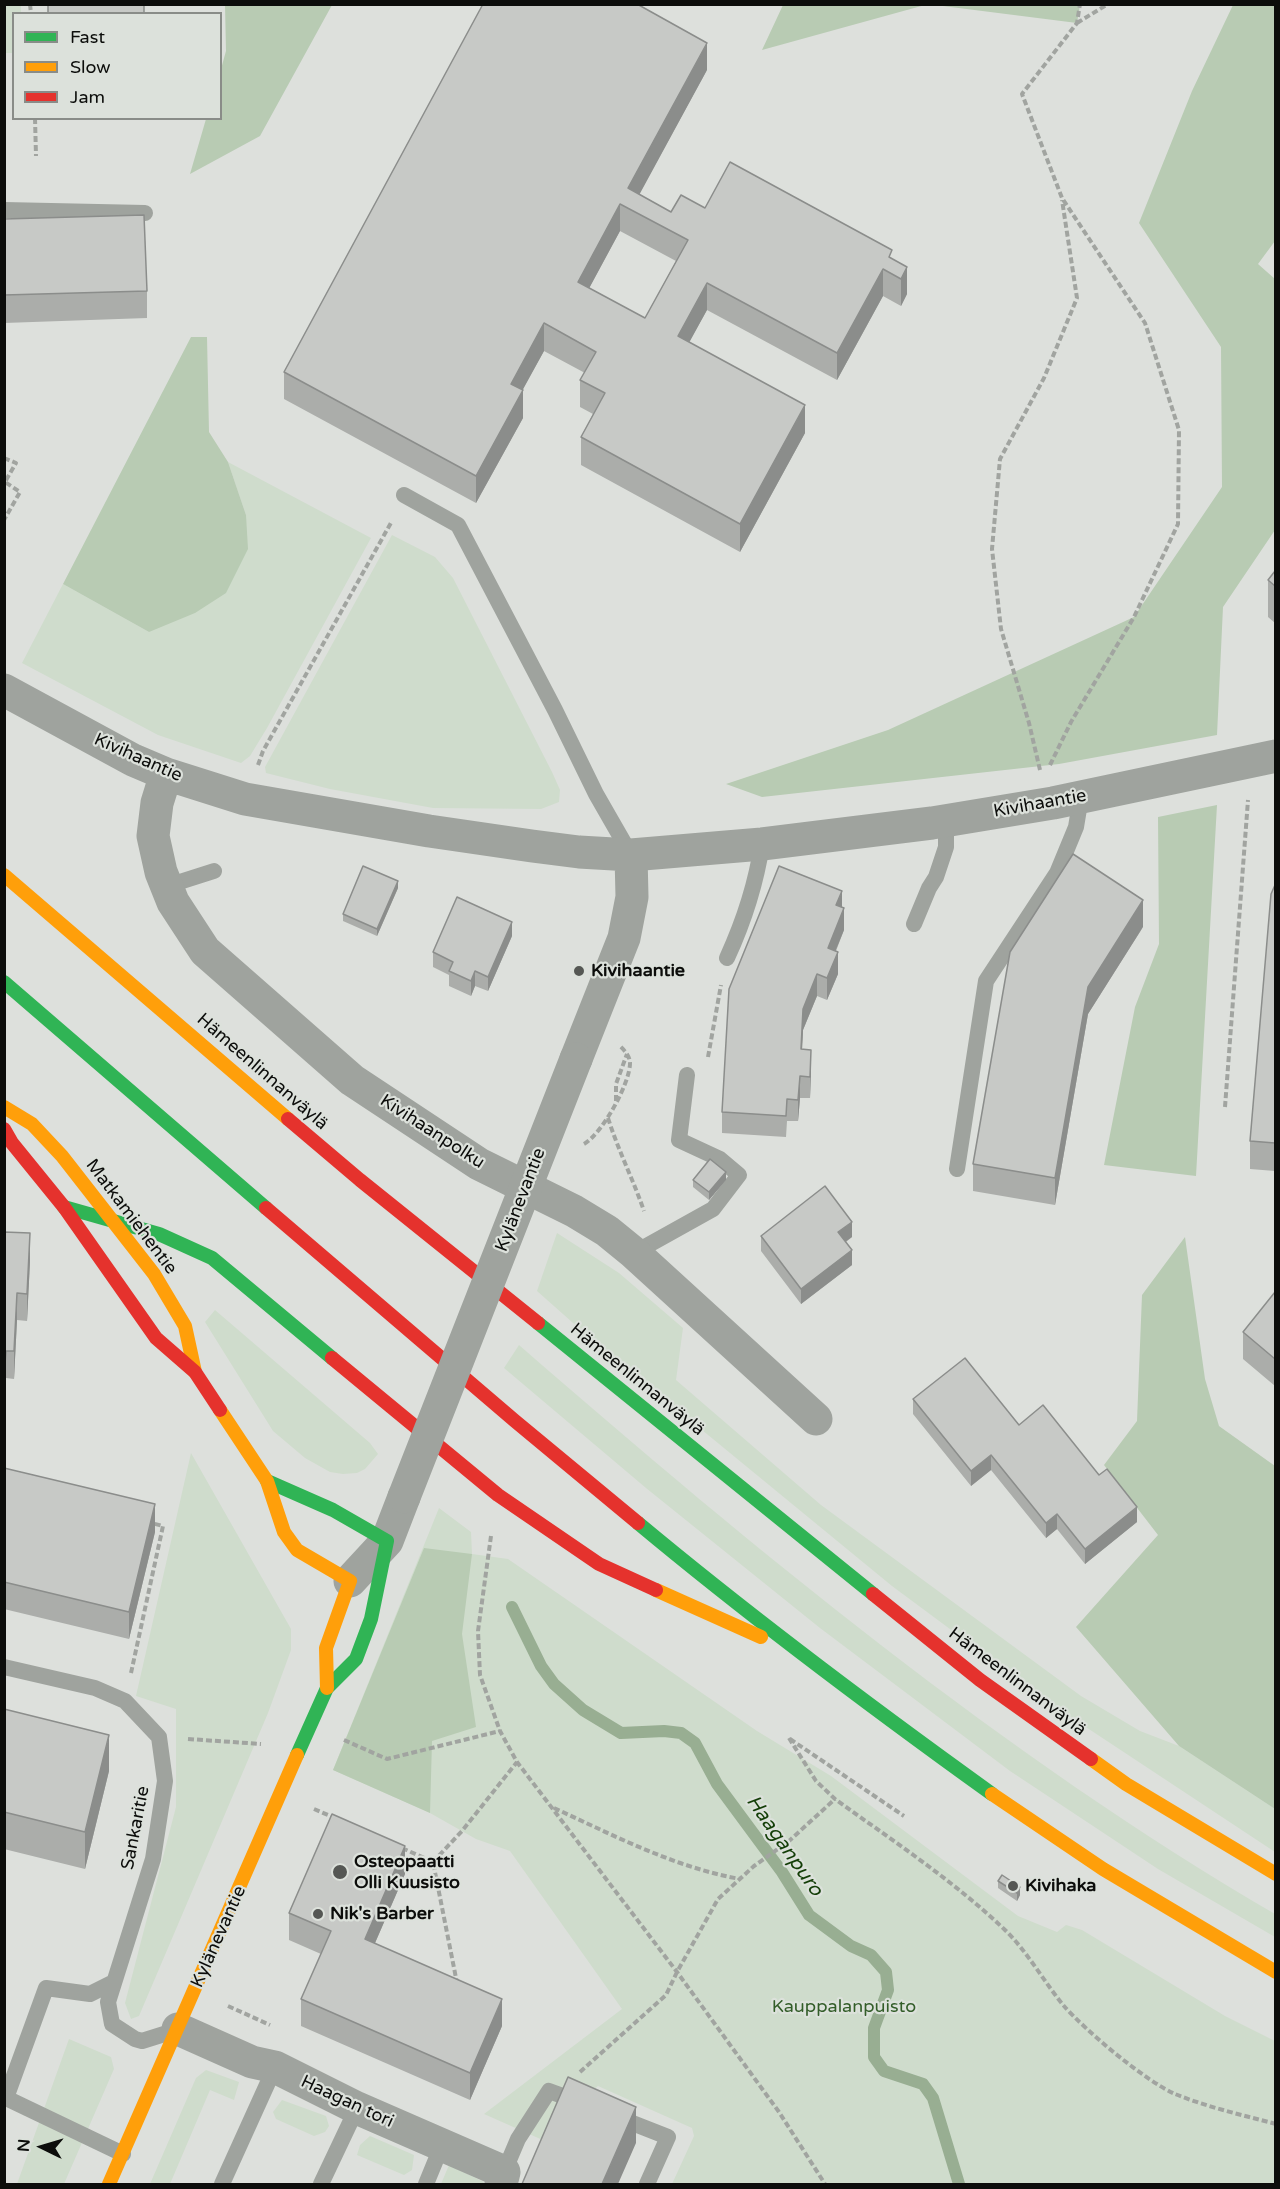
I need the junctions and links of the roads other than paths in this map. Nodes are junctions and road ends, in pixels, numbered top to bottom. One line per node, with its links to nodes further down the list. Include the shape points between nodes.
1 (4, 210): 2 (lane)
2 (145, 213)
3 (404, 495): 10 (lane, via 458,525 596,794)
4 (4, 690): 6 (street, Kivihaantie)
5 (1275, 756): 7 (street, Kivihaantie)
6 (166, 774): 10 (street, Kivihaantie, via 245,799 532,846); 13 (street, Kivihaanpolku, via 153,836)
7 (1081, 797): 8 (street, Kivihaantie); 20 (lane, via 1076,827 1057,873 986,981)
8 (946, 821): 9 (street, Kivihaantie); 14 (lane, via 946,847)
9 (762, 844): 10 (street, Kivihaantie); 15 (lane, via 742,925)
10 (632, 855): 27 (street, Kylänevantie, bridge, via 632,897 624,938)
11 (214, 871): 13 (lane)
12 (4, 875): 32 (main road, Hämeenlinnanväylä, via 360,1180 980,1680 1126,1784)
13 (167, 886): 23 (street, Kivihaanpolku, via 205,951 352,1080 479,1164 574,1211)
14 (914, 924)
15 (727, 958)
16 (4, 982): 29 (main road, via 541,1443)
17 (687, 1075): 23 (lane, via 680,1140 720,1159 739,1175 713,1209)
18 (4, 1107): 22 (main road, Matkamiehentie, via 32,1124)
19 (4, 1129): 21 (main road, Matkamiehentie)
20 (957, 1169)
21 (64, 1207): 22 (main road); 24 (main road, Matkamiehentie, via 156,1338)
22 (112, 1220): 24 (main road, Matkamiehentie, via 154,1274 184,1326); 29 (main road, via 190,1245 212,1258 498,1495 599,1564)
23 (634, 1253): 25 (street, Kivihaanpolku)
24 (195, 1372): 26 (main road, Matkamiehentie)
25 (816, 1419)
26 (267, 1481): 27 (main road, via 333,1510); 28 (main road, Matkamiehentie, via 284,1532 297,1550)
27 (387, 1541): 28 (street, Kylänevantie); 31 (main road, Kylänevantie, via 371,1618 356,1659)
28 (350, 1581): 31 (main road, Kylänevantie, via 326,1648)
29 (803, 1656): 33 (main road, via 1054,1838)
30 (4, 1667): 34 (lane, Sankaritie, via 94,1688 125,1701 159,1737 165,1781 153,1859)
31 (327, 1688): 35 (main road, Kylänevantie)
32 (1275, 1874)
33 (1275, 1972)
34 (114, 1982): 35 (lane, Sankaritie, via 108,2002 112,2024 142,2041); 39 (lane, via 90,1994 46,1988 6,2098)
35 (178, 2030): 36 (street, Haagan tori, via 252,2062); 39 (main road, Kylänevantie)
36 (276, 2067): 37 (street, Haagan tori); 42 (lane)
37 (357, 2108): 38 (street, Haagan tori); 43 (lane)
38 (442, 2145): 40 (street, Haagan tori); 44 (lane)
39 (123, 2154): 41 (main road, Kylänevantie)
40 (502, 2178): 45 (lane, via 518,2139 549,2091 668,2137)
41 (109, 2184)
42 (222, 2184)
43 (321, 2184)
44 (426, 2184)
45 (647, 2184)

